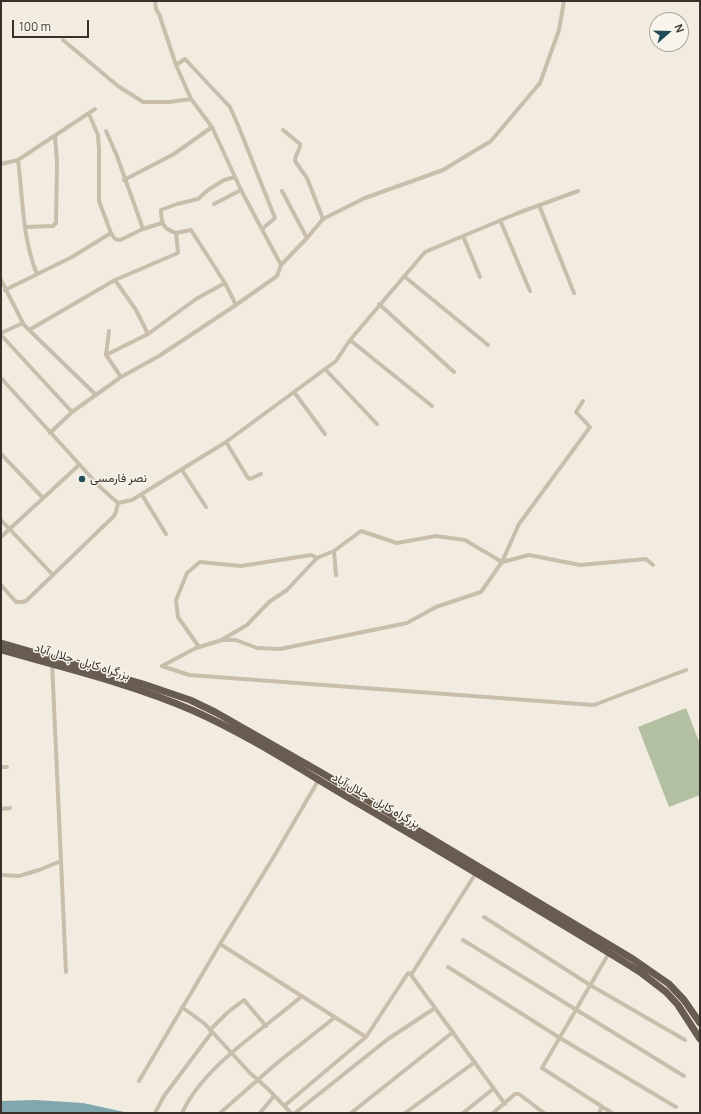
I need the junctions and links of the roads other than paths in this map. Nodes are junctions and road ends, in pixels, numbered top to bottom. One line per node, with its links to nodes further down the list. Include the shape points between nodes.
1 (155, 1): 4 (street)
2 (564, 1): 21 (street, via 559,30 540,83 491,141 443,170 365,198)
3 (63, 40): 5 (street, via 118,86 143,102)
4 (176, 65): 5 (street); 25 (street, via 185,59 230,107 275,218)
5 (191, 99): 8 (street)
6 (95, 109): 7 (street)
7 (89, 114): 11 (street); 27 (street, via 98,135 99,201)
8 (212, 128): 14 (street); 15 (street, via 174,154)
9 (283, 130): 21 (street, via 300,144 295,161 307,178)
10 (106, 131): 15 (street)
11 (55, 136): 12 (street); 24 (street, via 56,223 53,226)
12 (18, 160): 13 (street); 24 (street)
13 (1, 164)
14 (235, 177): 16 (street); 23 (street, via 224,180 198,199 162,208)
15 (124, 180): 26 (street)
16 (241, 190): 19 (street); 25 (street)
17 (282, 191): 30 (street)
18 (578, 191): 20 (street)
19 (214, 204)
20 (539, 205): 22 (street); 40 (street)
21 (323, 219): 30 (street)
22 (500, 220): 29 (street); 39 (street)
23 (162, 224): 26 (street); 28 (street, via 164,228)
24 (25, 227): 32 (street)
25 (262, 229): 31 (street)
26 (143, 230): 27 (street, via 117,240)
27 (111, 233): 32 (street, via 72,257)
28 (176, 233): 36 (street, via 178,253); 37 (street, via 190,230)
29 (463, 236): 33 (street, via 425,252); 34 (street)
30 (307, 238): 31 (street)
31 (281, 265): 42 (street, via 277,276)
32 (37, 274): 38 (street)
33 (404, 276): 41 (street); 49 (street)
34 (480, 277)
35 (1, 280): 38 (street)
36 (115, 280): 44 (street); 47 (street, via 136,310)
37 (225, 283): 42 (street); 47 (street, via 196,299)
38 (6, 290): 43 (street)
39 (530, 290)
40 (574, 293)
41 (379, 304): 48 (street); 52 (street)
42 (236, 305): 53 (street, via 160,356)
43 (23, 323): 44 (street); 46 (street)
44 (29, 330): 56 (street)
45 (109, 330): 50 (street)
46 (1, 334): 59 (street)
47 (148, 334): 50 (street)
48 (350, 340): 51 (street, via 336,361); 58 (street)
49 (488, 345)
50 (106, 355): 53 (street)
51 (326, 369): 55 (street); 60 (street)
52 (454, 372)
53 (121, 377): 56 (street)
54 (1, 378): 61 (street)
55 (294, 392): 62 (street); 63 (street)
56 (96, 395): 59 (street)
57 (583, 401): 78 (street, via 576,412 590,427 519,524)
58 (432, 406)
59 (72, 412): 61 (street)
60 (377, 424)
61 (50, 432): 65 (street)
62 (325, 434)
63 (226, 442): 66 (street); 67 (street, via 248,478)
64 (1, 454): 69 (street)
65 (79, 465): 69 (street); 70 (street)
66 (182, 470): 68 (street); 71 (street)
67 (261, 474)
68 (142, 495): 70 (street); 74 (street)
69 (43, 498): 73 (street)
70 (118, 503): 80 (street, via 114,516)
71 (206, 507)
72 (1, 520): 73 (street)
73 (9, 530): 75 (street); 80 (street)
74 (166, 534)
75 (1, 537)
76 (334, 551): 77 (street); 78 (street, via 361,532 397,543 436,536 465,540); 81 (street)
77 (317, 558): 83 (street, via 287,590 269,602 247,625); 85 (street, via 311,555 241,566 200,562 187,572 176,600 178,617)
78 (502, 562): 79 (street, via 529,554 580,565 646,559); 83 (street, via 481,592 436,607 407,623 280,649 257,648 236,640)
79 (653, 565)
80 (53, 575): 82 (street, via 30,598 21,602 16,602)
81 (336, 575)
82 (1, 586)
83 (222, 640): 85 (street)
84 (1, 643): 87 (highway, بزرگراه کابل- جلال آباد)
85 (199, 647): 88 (street, via 162,666 189,675 594,705)
86 (1, 650): 87 (highway, بزرگراه کابل- جلال آباد)
87 (52, 661): 91 (highway, بزرگراه کابل- جلال آباد, via 150,694 220,723); 94 (street); 95 (highway, بزرگراه کابل- جلال آباد, via 143,684 190,700 215,712 322,773)
88 (686, 670)
89 (1, 767): 90 (street)
90 (7, 767)
91 (318, 780): 95 (highway, بزرگراه کابل- جلال آباد); 99 (street)
92 (10, 808): 93 (street)
93 (1, 809)
94 (61, 861): 96 (street, via 19,876); 102 (street)
95 (477, 870): 100 (highway, بزرگراه کابل- جلال آباد); 103 (street); 110 (highway, بزرگراه کابل- جلال آباد, via 615,947 649,969 669,984 684,1000)
96 (1, 875)
97 (484, 917): 104 (street)
98 (463, 940): 108 (street)
99 (220, 944): 105 (street); 106 (street)
100 (609, 953): 104 (street); 116 (highway, بزرگراه کابل- جلال آباد, via 666,992)
101 (448, 967): 115 (street)
102 (66, 972)
103 (411, 975): 107 (street); 114 (street, via 408,973)
104 (590, 985): 108 (street); 117 (street)
105 (302, 996): 109 (street); 111 (street)
106 (182, 1007): 112 (street); 122 (street)
107 (435, 1008): 113 (street); 134 (street, via 388,1039)
108 (576, 1010): 115 (street); 120 (street)
109 (334, 1018): 114 (street); 121 (street)
110 (700, 1024)
111 (266, 1026): 112 (street, via 244,1000 228,1012); 118 (street)
112 (211, 1031): 118 (street); 129 (street, via 164,1096)
113 (453, 1032): 119 (street); 135 (street)
114 (366, 1037): 126 (street)
115 (560, 1038): 127 (street, via 542,1068); 128 (street)
116 (700, 1038)
117 (685, 1040)
118 (232, 1053): 121 (street); 130 (street, via 201,1083)
119 (475, 1062): 123 (street); 136 (street)
120 (684, 1076)
121 (258, 1080): 124 (street); 131 (street)
122 (139, 1081)
123 (494, 1089): 125 (street); 137 (street)
124 (274, 1096): 126 (street); 132 (street)
125 (505, 1104): 138 (street); 139 (street, via 513,1095 518,1094)
126 (284, 1106): 133 (street)
127 (602, 1107): 140 (street); 141 (street)
128 (676, 1107)
129 (155, 1113)
130 (182, 1113)
131 (220, 1113)
132 (260, 1113)
133 (291, 1113)
134 (295, 1113)
135 (351, 1113)
136 (405, 1113)
137 (463, 1113)
138 (493, 1113)
139 (544, 1113)
140 (599, 1113)
141 (612, 1113)

